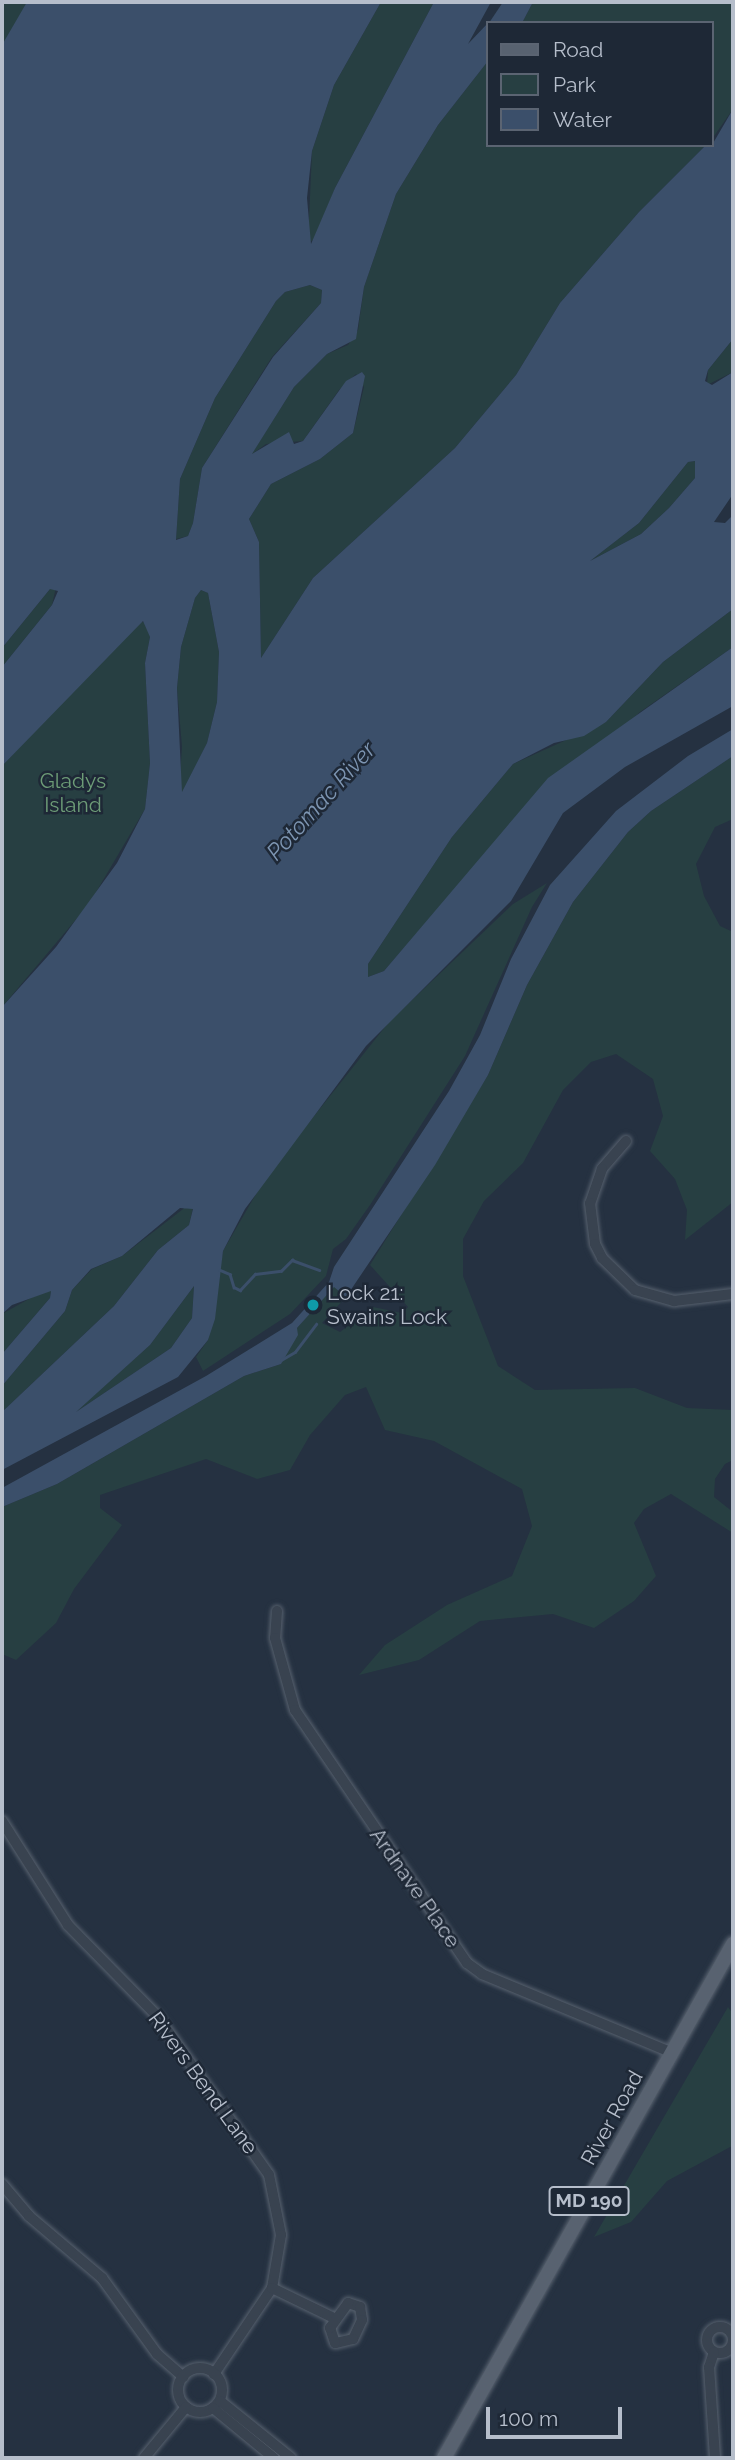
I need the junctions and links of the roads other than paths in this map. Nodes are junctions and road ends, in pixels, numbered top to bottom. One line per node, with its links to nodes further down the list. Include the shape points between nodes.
1 (626, 1141): 2 (street, via 602,1169 590,1203 595,1244 602,1258 635,1290 674,1301)
2 (733, 1294)
3 (277, 1611): 6 (street, Ardnave Place, via 275,1638 295,1710 467,1963 482,1974)
4 (2, 1821): 8 (street, Rivers Bend Lane, via 68,1925 157,2016 269,2175 280,2225)
5 (733, 1944): 6 (main road, River Road / MD 190)
6 (673, 2053): 18 (main road, River Road / MD 190)
7 (2, 2184): 12 (street, via 29,2216 102,2278 158,2354)
8 (272, 2288): 9 (street); 11 (street, Rivers Bend Lane, via 266,2304)
9 (336, 2319)
10 (713, 2352): 19 (street, via 709,2375)
11 (214, 2374): 12 (street, via 198,2368); 13 (street, via 222,2386)
12 (183, 2377): 14 (street, via 178,2393)
13 (216, 2404): 14 (street, via 199,2413); 16 (street); 17 (street)
14 (186, 2407): 15 (street)
15 (144, 2458)
16 (274, 2458)
17 (290, 2458)
18 (444, 2458)
19 (715, 2458)

